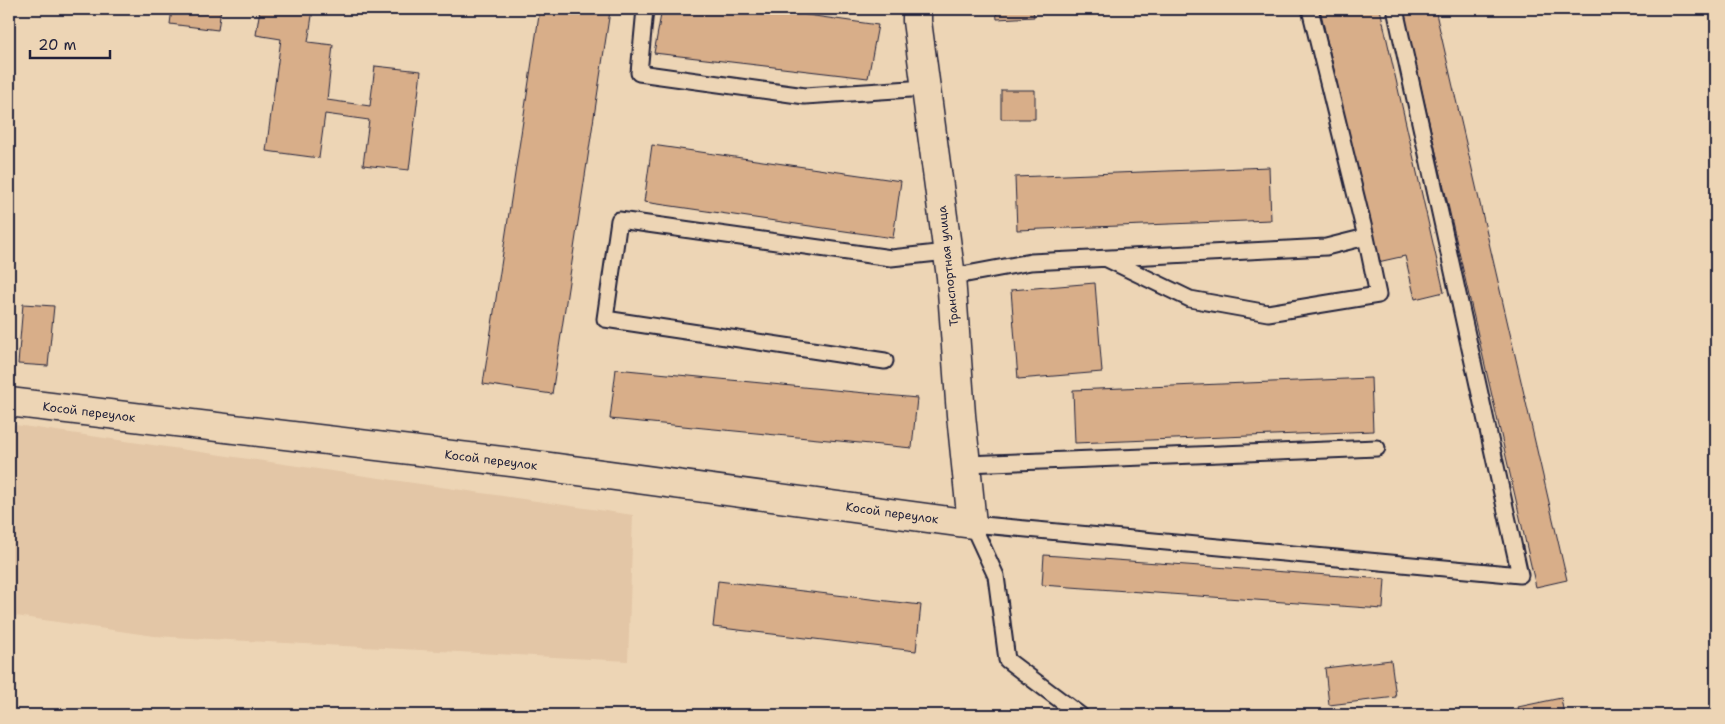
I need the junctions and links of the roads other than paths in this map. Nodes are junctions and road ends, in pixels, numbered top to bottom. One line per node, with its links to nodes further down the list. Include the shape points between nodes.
1 (645, 9): 5 (lane, via 639,73 805,96)
2 (917, 9): 5 (street, Транспортная улица)
3 (1310, 9): 6 (lane)
4 (1394, 9): 13 (lane, via 1520,576)
5 (926, 88): 8 (street, Транспортная улица)
6 (1366, 237): 7 (lane, via 1326,247); 7 (lane, via 1378,295 1268,313 1190,299)
7 (1106, 258): 8 (lane)
8 (949, 264): 9 (lane, via 619,220 605,319); 12 (street, Транспортная улица)
9 (885, 361)
10 (9, 402): 13 (street, Косой переулок, via 527,464)
11 (1377, 448): 12 (lane)
12 (966, 464): 13 (street, Транспортная улица)
13 (972, 524): 14 (lane, via 996,576 1007,660)
14 (1080, 715)

